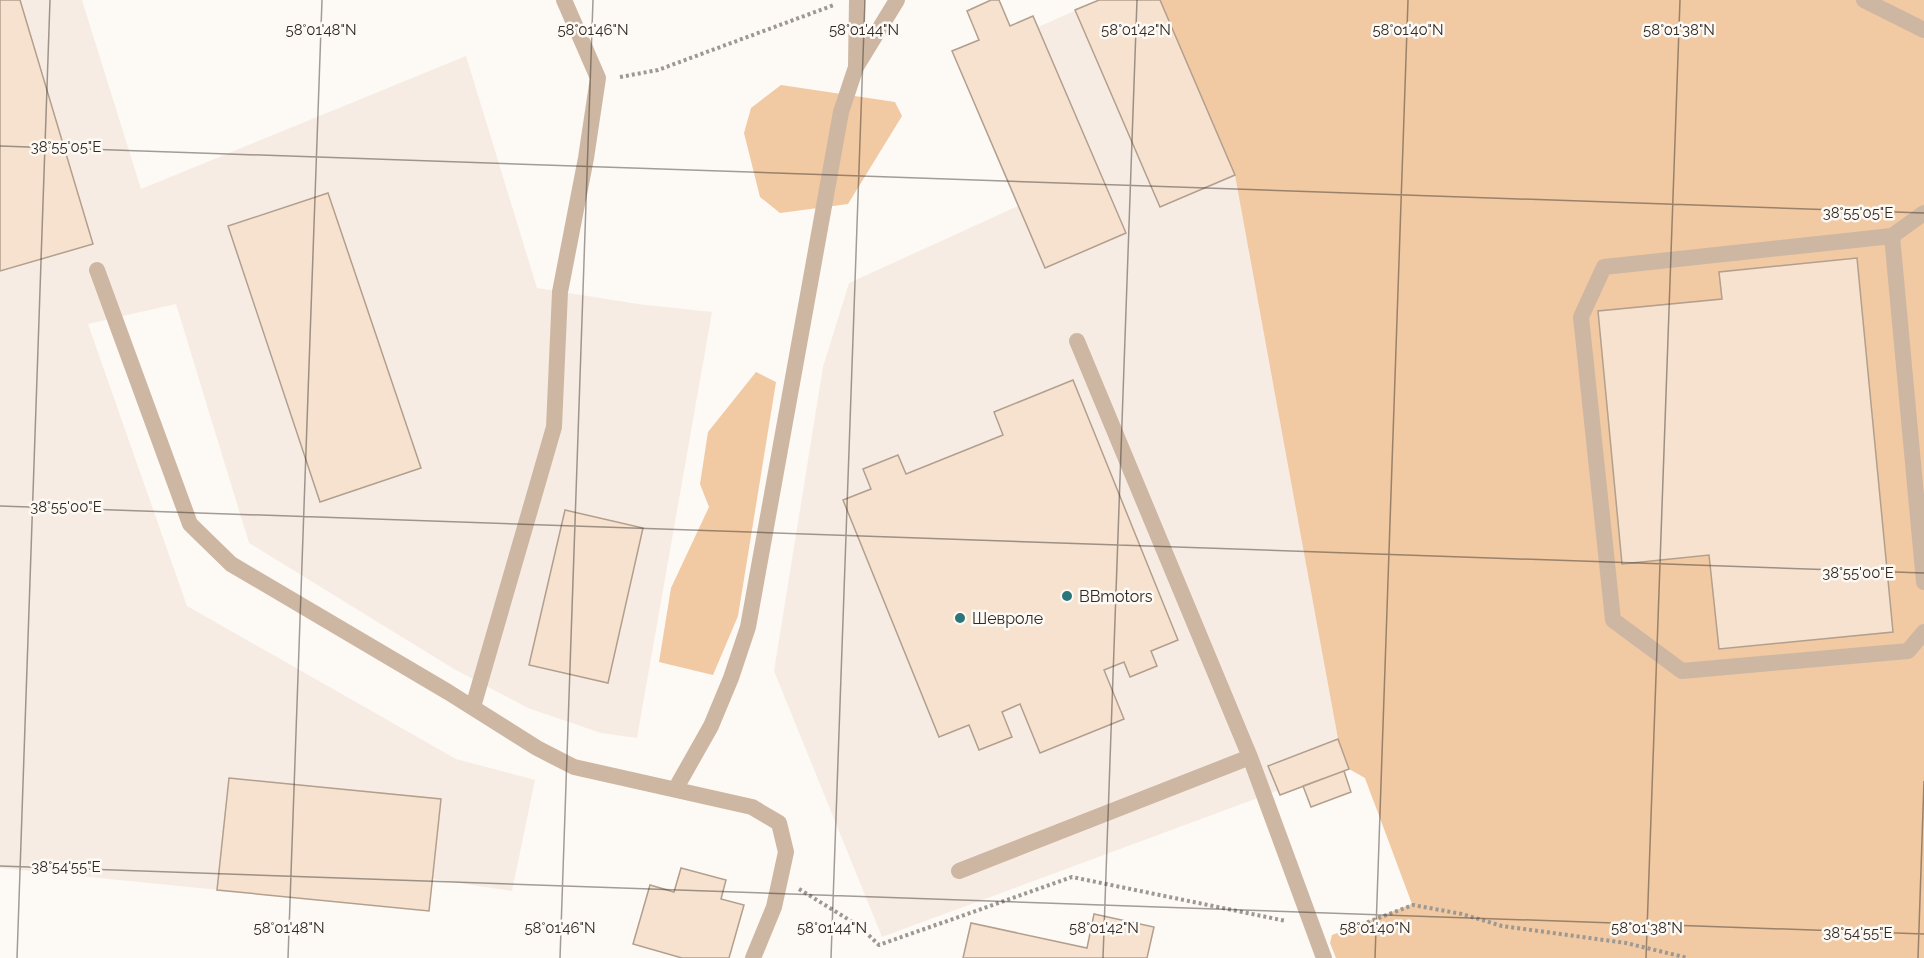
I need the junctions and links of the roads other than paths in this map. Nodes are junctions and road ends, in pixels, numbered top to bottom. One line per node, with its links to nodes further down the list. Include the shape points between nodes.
1 (564, 0): 13 (lane, via 598,78 560,292 554,427)
2 (857, 0): 6 (lane)
3 (897, 0): 6 (lane)
4 (1864, 0): 5 (lane)
5 (1924, 30)
6 (856, 67): 15 (lane, via 841,112 748,627 711,726)
7 (1924, 213): 8 (lane)
8 (1892, 236): 11 (lane); 12 (lane, via 1604,267 1581,316 1613,620 1682,671 1908,651)
9 (97, 270): 13 (lane, via 190,524 231,564)
10 (1077, 341): 14 (lane)
11 (1924, 582)
12 (1924, 632)
13 (473, 707): 15 (lane, via 574,767)
14 (1250, 757): 16 (lane); 18 (lane)
15 (676, 788): 17 (lane, via 752,807 779,823 786,852 774,907)
16 (959, 871)
17 (753, 958)
18 (1324, 958)

